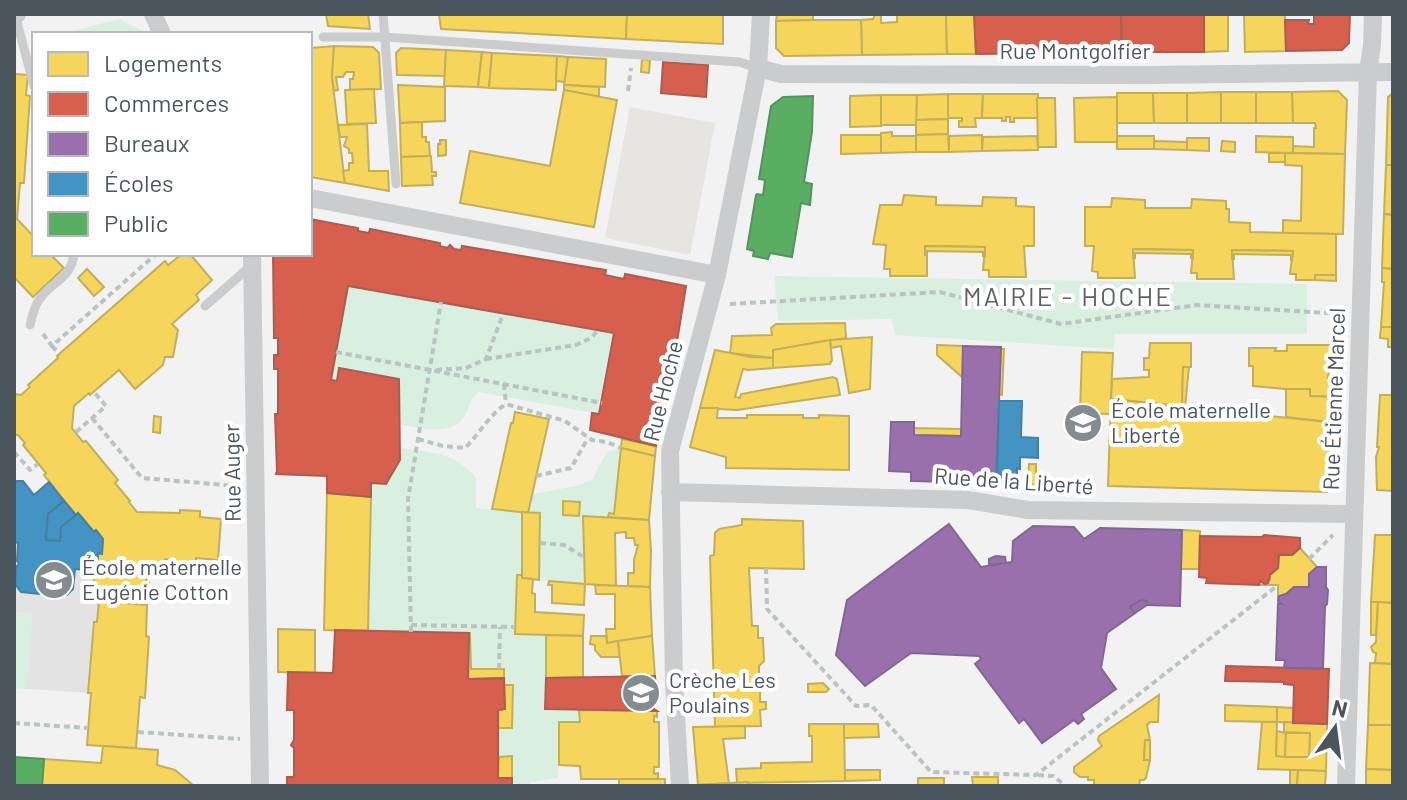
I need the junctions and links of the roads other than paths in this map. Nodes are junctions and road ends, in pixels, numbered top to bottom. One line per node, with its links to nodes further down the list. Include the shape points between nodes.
1 (383, 14): 6 (lane)
2 (761, 14): 7 (street, Rue Hoche)
3 (1373, 14): 8 (street, Rue Étienne Marcel)
4 (15, 15): 10 (lane)
5 (323, 37): 6 (lane)
6 (385, 37): 7 (lane, via 739,62); 11 (lane)
7 (758, 68): 8 (street, Rue Montgolfier, via 781,74); 15 (street, Rue Hoche)
8 (1368, 72): 9 (street, Rue Montgolfier); 19 (street, Rue Étienne Marcel)
9 (1393, 72)
10 (32, 79)
11 (396, 184)
12 (312, 198): 15 (street)
13 (74, 256): 17 (lane, via 73,266 39,299)
14 (252, 260): 16 (lane); 20 (street, Rue Auger)
15 (717, 275): 18 (street, Rue Hoche, via 670,451)
16 (205, 306)
17 (31, 322)
18 (670, 492): 19 (street, Rue de la Liberté, via 968,500 1028,510); 21 (street, Rue Hoche)
19 (1354, 514): 22 (street, Rue Étienne Marcel)
20 (260, 786)
21 (680, 786)
22 (1346, 786)

